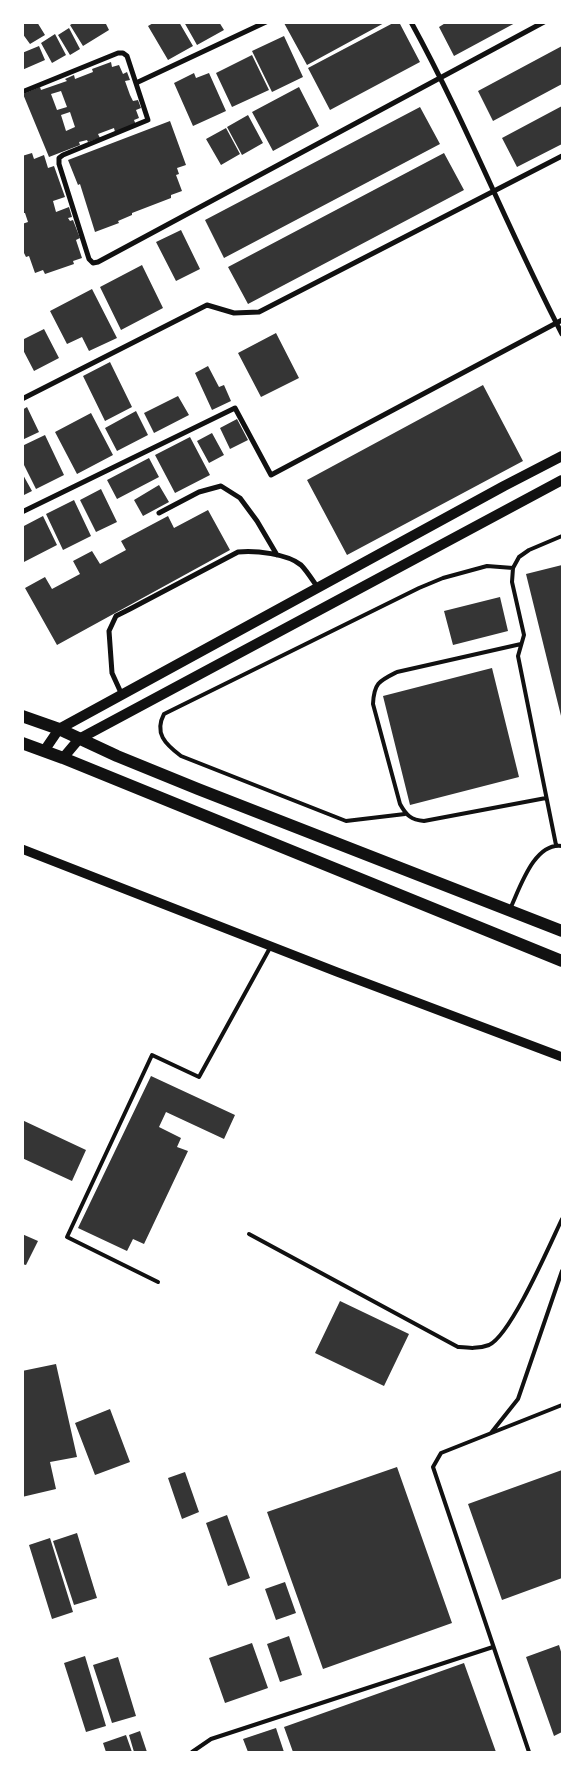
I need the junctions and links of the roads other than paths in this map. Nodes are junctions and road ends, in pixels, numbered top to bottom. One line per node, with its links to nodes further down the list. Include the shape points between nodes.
1 (266, 22): 5 (street)
2 (411, 22): 4 (street)
3 (544, 22): 4 (street)
4 (441, 78): 5 (street, via 93,263 59,158 148,120); 8 (street)
5 (136, 83): 6 (street, via 127,56 118,53)
6 (22, 92)
7 (562, 156): 8 (street)
8 (493, 192): 10 (street); 12 (street, via 259,312 234,313 207,305)
9 (562, 320): 10 (street)
10 (557, 323): 11 (street); 15 (street, via 271,476 235,408)
11 (562, 334)
12 (22, 400)
13 (562, 456): 20 (main road)
14 (562, 480): 25 (main road)
15 (22, 512)
16 (158, 513): 18 (street, via 199,492 222,486 240,498)
17 (562, 536): 19 (lane, via 519,557)
18 (277, 555): 20 (street, via 300,564); 22 (street, via 238,552 116,616 109,631 109,641 112,673)
19 (513, 568): 21 (lane, via 512,582 524,635); 30 (lane, via 487,566 467,570 419,588 164,714 160,722 163,738 181,756 346,821)
20 (318, 588): 22 (main road)
21 (521, 644): 29 (lane, via 518,656); 30 (lane, via 409,668 383,680 374,690 373,704)
22 (122, 695): 24 (main road)
23 (22, 716): 24 (main road)
24 (60, 729): 25 (main road); 27 (main road)
25 (79, 739): 28 (main road); 34 (main road)
26 (22, 744): 27 (main road)
27 (44, 751): 28 (main road)
28 (63, 758): 37 (main road)
29 (546, 798): 30 (lane, via 424,821 413,820); 31 (lane)
30 (405, 814)
31 (556, 845): 32 (lane); 34 (lane, via 534,859)
32 (562, 846)
33 (22, 849): 36 (street)
34 (509, 911): 35 (main road)
35 (562, 931)
36 (271, 946): 38 (street); 42 (lane, via 200,1077 152,1055 67,1237)
37 (562, 961)
38 (562, 1057)
39 (562, 1219): 40 (lane, via 510,1324 490,1344 475,1348 458,1346)
40 (249, 1234)
41 (562, 1271): 44 (lane, via 518,1399)
42 (158, 1282)
43 (562, 1405): 44 (lane)
44 (490, 1434): 45 (lane, via 441,1454 433,1467)
45 (493, 1648): 46 (lane, via 211,1739); 47 (lane)
46 (192, 1752)
47 (528, 1752)

